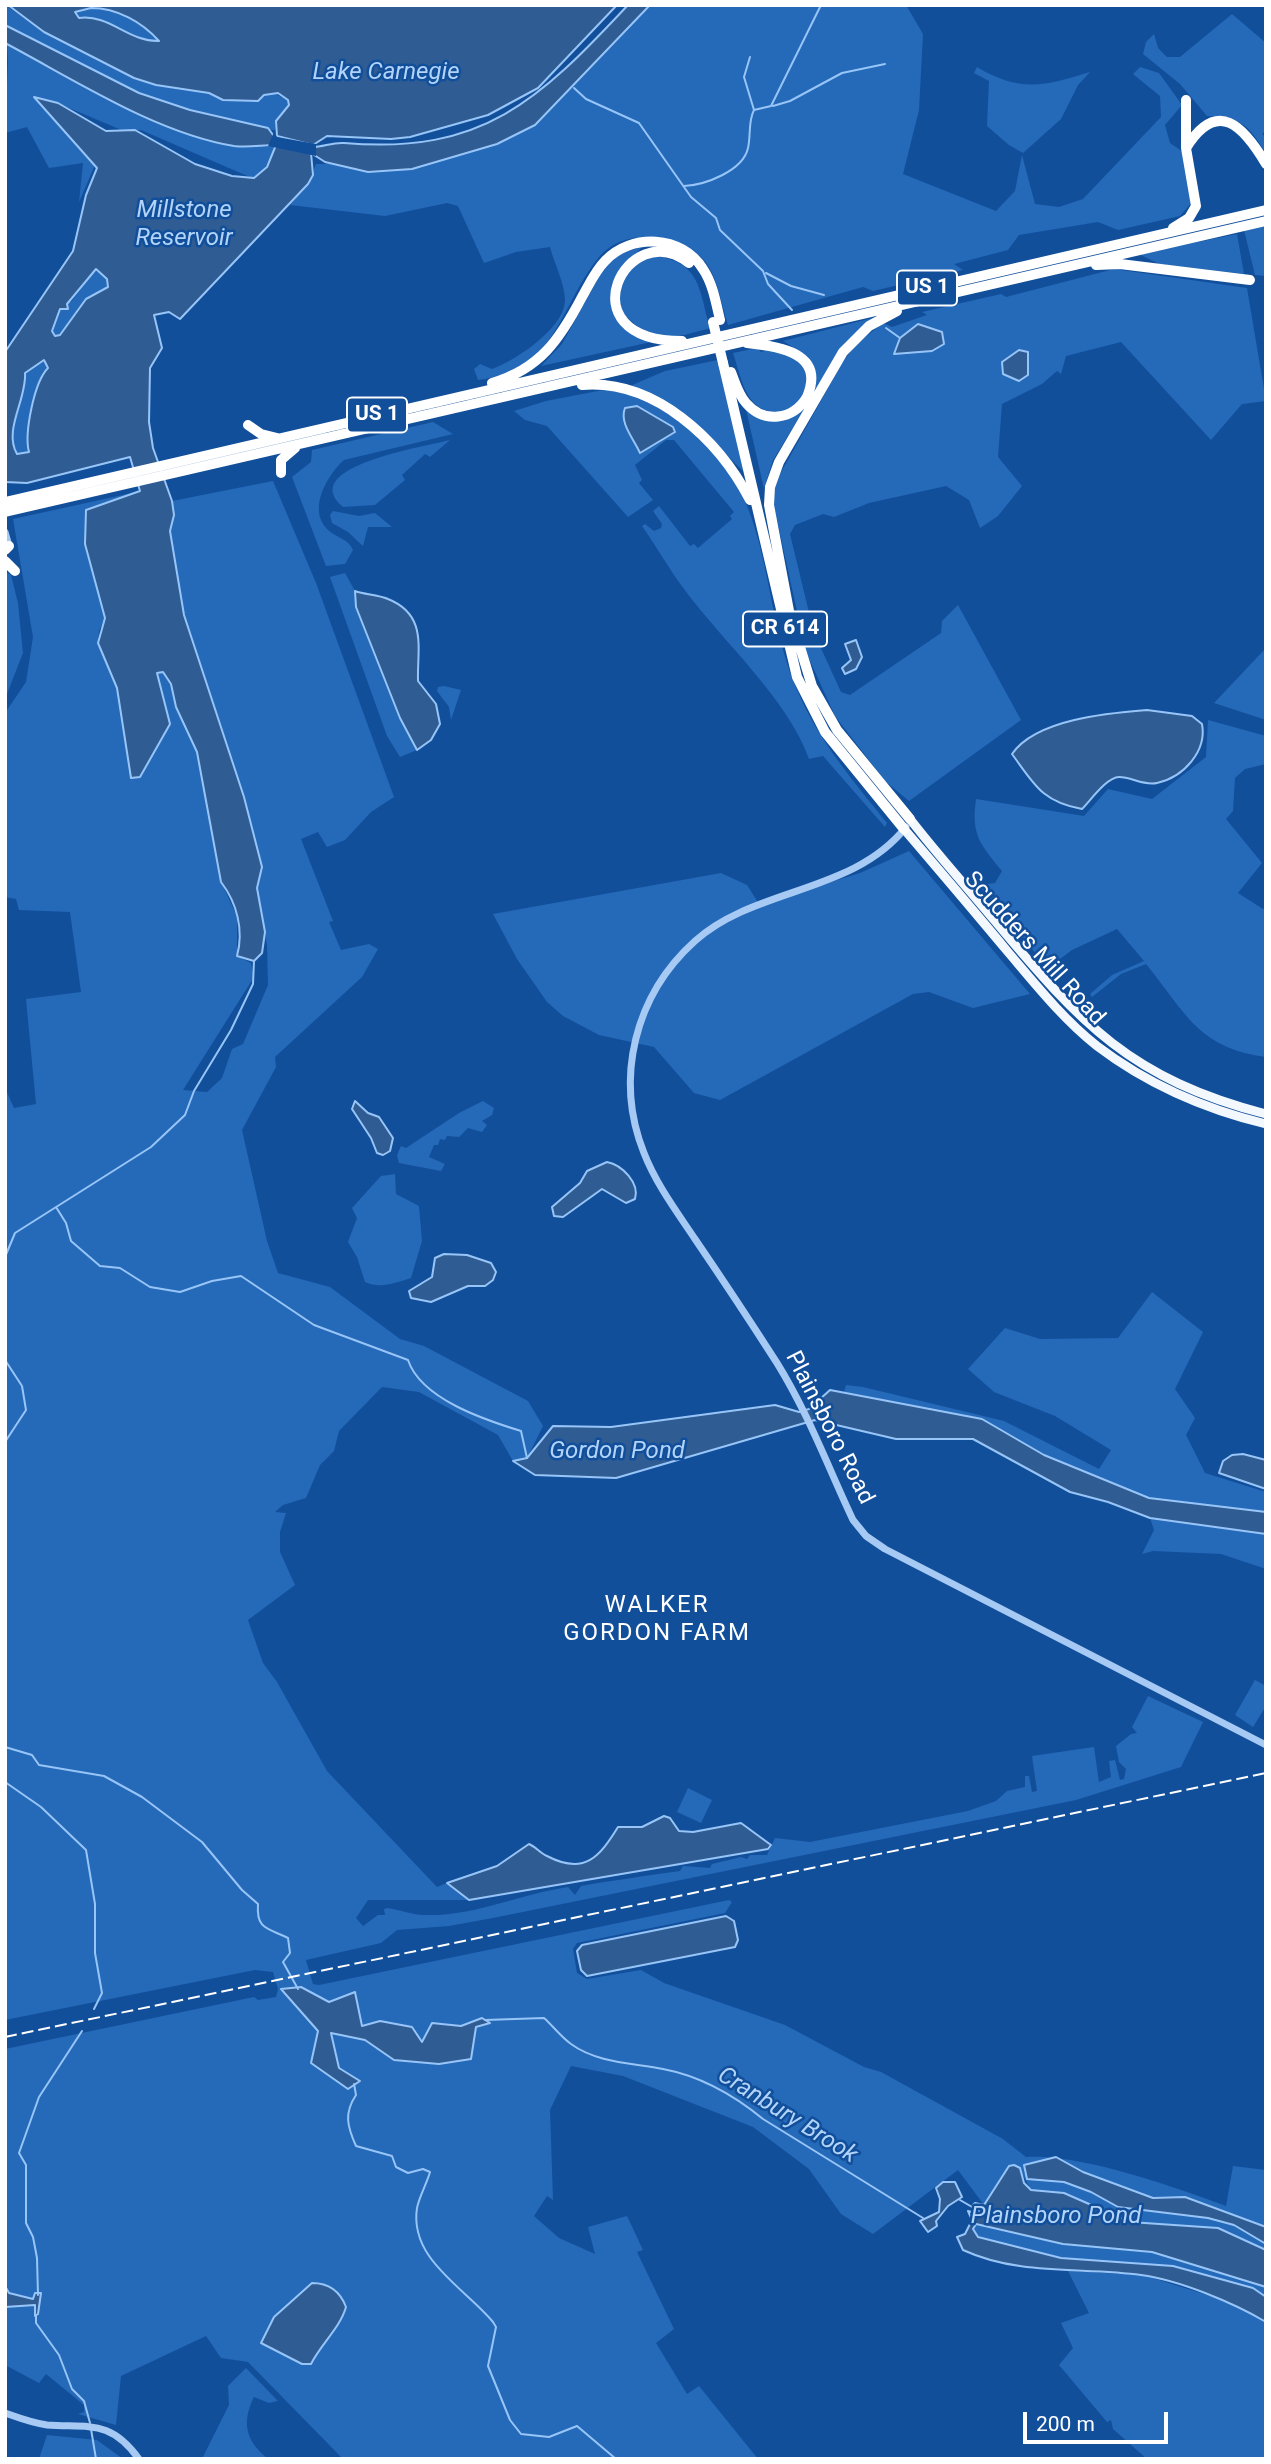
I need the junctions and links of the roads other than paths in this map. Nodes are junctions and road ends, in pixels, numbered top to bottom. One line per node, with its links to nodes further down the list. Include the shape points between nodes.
1 (1186, 100): 2 (highway)
2 (1186, 148): 3 (highway, via 1212,124 1228,122 1247,134); 7 (highway, via 1196,206 1189,218)
3 (1266, 164)
4 (1266, 210): 6 (highway, US 1)
5 (1266, 221): 6 (highway, US 1)
6 (1238, 222): 7 (highway, US 1); 8 (highway, US 1)
7 (1159, 234): 12 (highway, US 1)
8 (1079, 265): 9 (highway, via 1120,264); 10 (highway, US 1)
9 (1250, 280)
10 (919, 302): 13 (highway, US 1); 30 (highway, via 880,319 853,340 776,468 769,511)
11 (716, 321): 12 (highway, via 702,279 687,261 659,252 627,267 615,298 625,324 650,340); 14 (highway, bridge); 16 (highway, via 707,276 694,258 663,242 627,245 602,263 547,353 513,377)
12 (695, 341): 16 (highway, US 1)
13 (737, 342): 14 (highway, via 794,351 808,369 810,390 794,411 767,416 742,399); 15 (highway, US 1)
14 (728, 365): 25 (highway); 30 (highway)
15 (558, 386): 18 (highway, US 1); 25 (highway, via 595,384 624,389 665,407 722,456)
16 (475, 392): 17 (highway, US 1)
17 (279, 438): 19 (highway, US 1); 19 (highway, via 248,425 250,437)
18 (303, 442): 20 (highway, US 1); 20 (highway, via 284,455 281,473 271,461)
19 (240, 448): 21 (highway, US 1)
20 (252, 455): 21 (highway, US 1, via 185,471)
21 (163, 470): 22 (highway, US 1)
22 (133, 477): 23 (highway, US 1); 24 (highway, US 1)
23 (5, 502)
24 (5, 512)
25 (758, 514): 31 (highway, CR 614, via 793,663 811,709 835,745)
26 (5, 532): 27 (street)
27 (7, 548)
28 (5, 561): 29 (highway)
29 (15, 571)
30 (789, 611): 31 (highway, CR 614, via 801,658 824,712)
31 (910, 825): 32 (main road, Scudders Mill Road / CR 614, via 1071,1010 1099,1034 1176,1083); 33 (main road, Scudders Mill Road / CR 614, via 1041,991 1095,1045 1172,1092); 34 (street, Plainsboro Road, via 852,869 754,905 711,928 659,982 644,1011 630,1079 632,1107 649,1165 803,1408 853,1520 877,1545)
32 (1266, 1114)
33 (1266, 1124)
34 (1266, 1745)
35 (5, 2413): 36 (street, via 40,2424 83,2424 109,2432)
36 (139, 2459)

